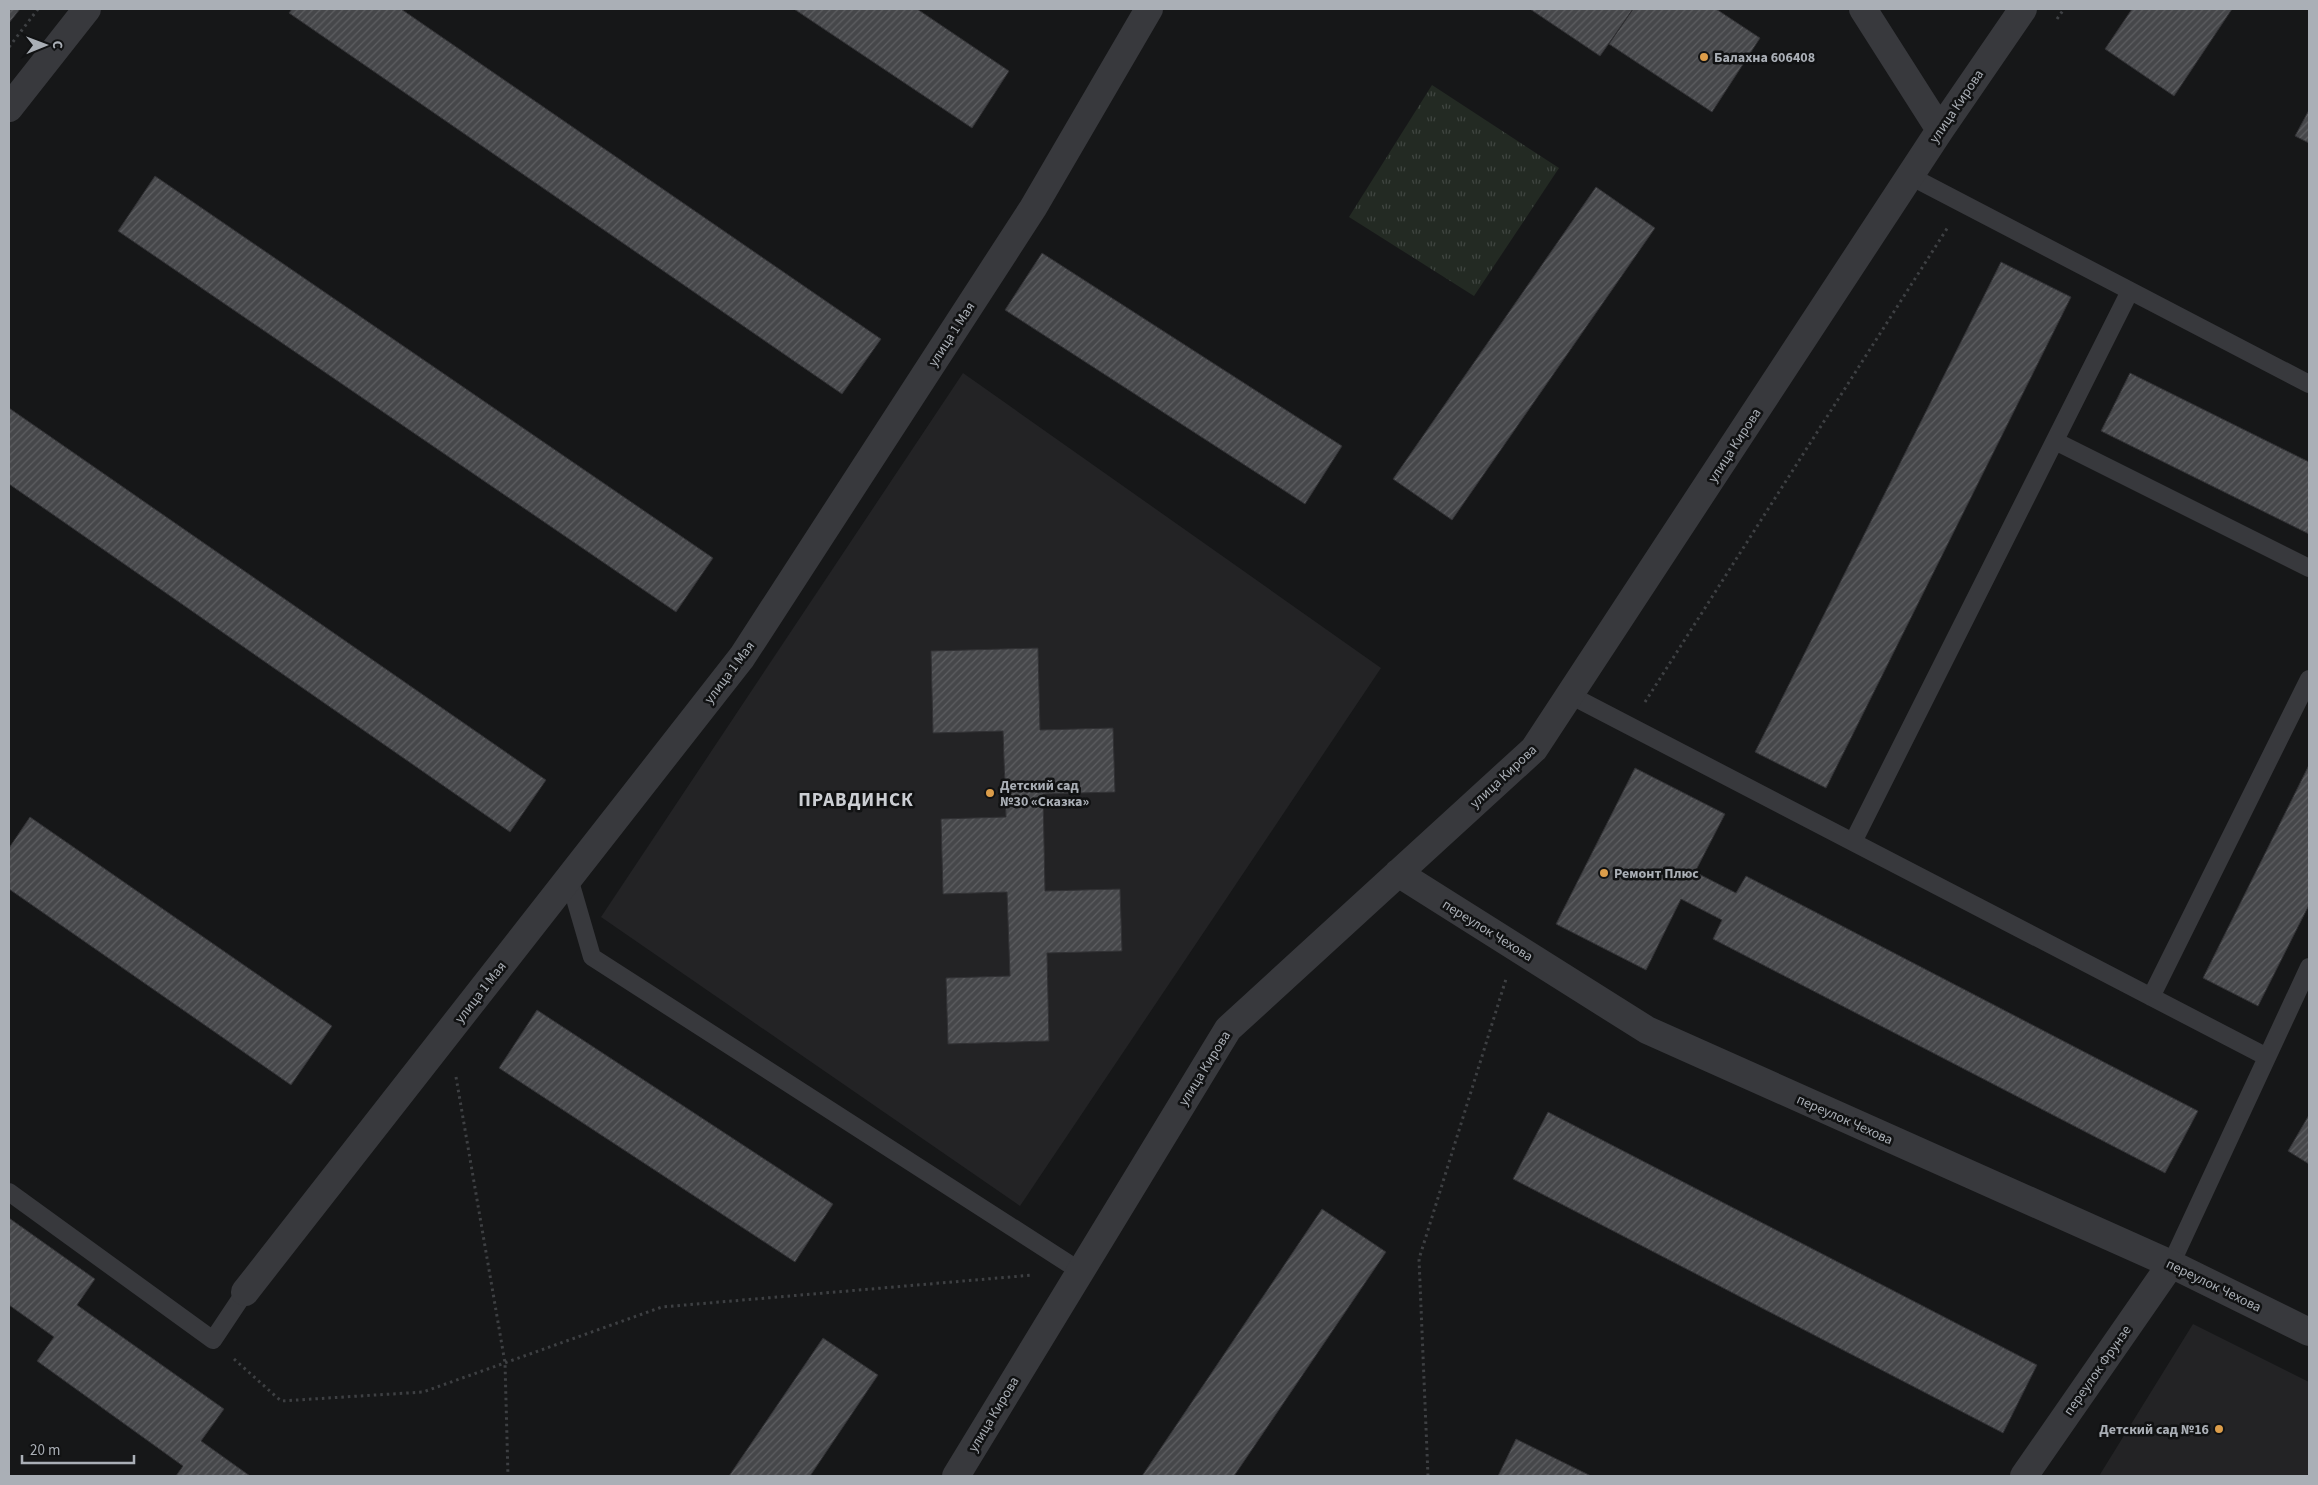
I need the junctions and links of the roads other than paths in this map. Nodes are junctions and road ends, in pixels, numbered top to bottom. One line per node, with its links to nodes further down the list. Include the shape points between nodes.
1 (86, 9): 5 (street)
2 (1148, 9): 16 (street, улица 1 Мая, via 1033,208 742,657)
3 (1863, 9): 6 (street)
4 (2022, 9): 6 (street, улица Кирова)
5 (9, 108)
6 (1940, 130): 7 (street, улица Кирова)
7 (1910, 176): 8 (lane); 13 (street, улица Кирова)
8 (2130, 291): 9 (lane); 10 (lane)
9 (2309, 384)
10 (2055, 441): 11 (lane); 14 (lane)
11 (2309, 568)
12 (2309, 679): 18 (lane)
13 (1570, 695): 14 (lane); 15 (street, улица Кирова, via 1534,749)
14 (1853, 842): 18 (lane)
15 (1398, 873): 21 (street, переулок Чехова, via 1647,1030); 22 (street, улица Кирова, via 1228,1029)
16 (569, 878): 22 (lane, via 592,957); 23 (street, улица 1 Мая)
17 (2309, 967): 19 (lane)
18 (2151, 997): 19 (lane)
19 (2267, 1057): 21 (lane)
20 (9, 1192): 23 (lane, via 213,1340)
21 (2171, 1264): 24 (street, переулок Чехова); 26 (street, переулок Фрунзе)
22 (1080, 1271): 25 (street, улица Кирова)
23 (246, 1292)
24 (2309, 1332)
25 (956, 1476)
26 (2024, 1476)

